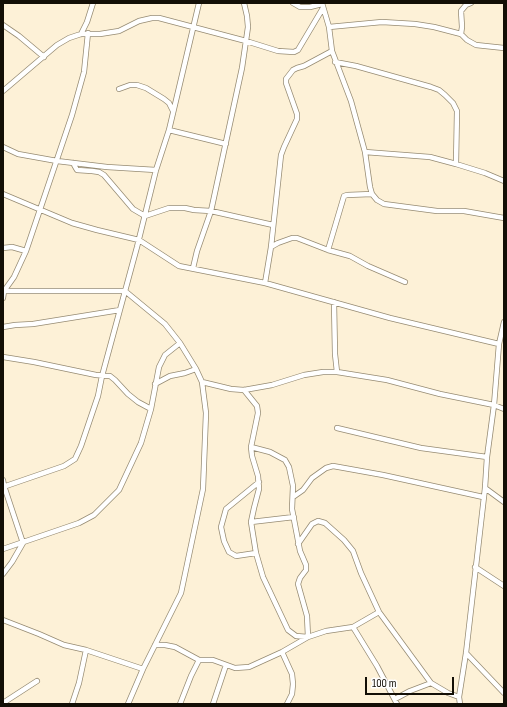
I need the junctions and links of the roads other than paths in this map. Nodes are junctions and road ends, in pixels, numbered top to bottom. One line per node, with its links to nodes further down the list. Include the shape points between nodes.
1 (93, 3): 11 (street)
2 (199, 3): 8 (street)
3 (244, 3): 13 (street, via 248,27)
4 (293, 3): 6 (street, via 300,7)
5 (471, 3): 12 (street, via 461,11)
6 (323, 5): 9 (street); 13 (street, via 298,50 294,52 278,51)
7 (3, 25): 16 (street)
8 (193, 27): 10 (street, via 152,18 119,31); 13 (street); 20 (street)
9 (329, 27): 12 (street, via 398,22); 15 (street)
10 (88, 33): 11 (street); 25 (street, via 84,72)
11 (81, 34): 16 (street, via 57,45)
12 (461, 34): 14 (street, via 476,44)
13 (246, 41): 22 (street)
14 (504, 48)
15 (332, 51): 17 (street); 36 (street, via 293,70 286,79 297,119 281,155)
16 (44, 57): 19 (street)
17 (335, 62): 24 (street, via 351,102); 27 (street, via 431,87 446,95 457,111)
18 (119, 89): 20 (street, via 137,84 164,99)
19 (3, 91)
20 (173, 111): 21 (street)
21 (169, 130): 22 (street); 28 (street)
22 (226, 144): 33 (street)
23 (3, 147): 25 (street, via 18,154)
24 (365, 152): 27 (street, via 430,157); 31 (street)
25 (57, 161): 26 (street); 32 (street)
26 (73, 163): 28 (street); 34 (street, via 77,170 99,172 104,175 133,208)
27 (456, 164): 29 (street)
28 (156, 170): 34 (street)
29 (504, 181)
30 (3, 194): 32 (street)
31 (372, 194): 35 (street, via 384,204 437,211 464,211); 40 (street, via 344,196)
32 (40, 210): 37 (street, via 72,223); 41 (street)
33 (211, 211): 34 (street, via 169,208); 36 (street); 42 (street)
34 (145, 216): 37 (street)
35 (504, 218)
36 (273, 225): 38 (street)
37 (139, 240): 42 (street, via 179,266); 46 (street)
38 (271, 247): 40 (street, via 285,240 297,238); 44 (street)
39 (3, 248): 41 (street, via 12,247)
40 (328, 250): 43 (street, via 350,256)
41 (26, 251): 45 (street, via 14,277)
42 (193, 268): 44 (street)
43 (405, 282)
44 (266, 283): 48 (street)
45 (4, 291): 46 (street); 47 (street)
46 (125, 291): 49 (street); 52 (street, via 166,324)
47 (3, 298)
48 (334, 302): 53 (street); 56 (street)
49 (120, 310): 51 (street); 57 (street)
50 (504, 322): 53 (street)
51 (3, 328)
52 (180, 343): 55 (street); 59 (street, via 165,355)
53 (499, 344): 61 (street)
54 (3, 357): 57 (street)
55 (196, 369): 58 (street); 59 (street, via 170,376)
56 (337, 372): 60 (street, via 304,375); 61 (street, via 387,380)
57 (102, 376): 62 (street, via 110,376 128,394); 69 (street, via 98,396 75,459 64,466)
58 (202, 382): 60 (street); 89 (street, via 206,413 203,490 181,593)
59 (155, 384): 62 (street)
60 (244, 390): 65 (street, via 257,406 258,413)
61 (494, 406): 63 (street); 66 (street)
62 (151, 409): 78 (street, via 141,443 119,490 94,515)
63 (504, 409)
64 (337, 428): 66 (street, via 421,448)
65 (251, 447): 68 (street); 71 (street, via 270,452 285,460 290,467)
66 (487, 457): 70 (street)
67 (3, 480): 69 (street)
68 (258, 482): 75 (street, via 259,489); 81 (street, via 226,509 221,527 229,552 236,556)
69 (4, 486): 78 (street)
70 (485, 488): 72 (street); 73 (street)
71 (292, 497): 72 (street, via 303,490 312,478 333,466); 74 (street)
72 (483, 497): 82 (street)
73 (504, 502)
74 (294, 517): 75 (street); 76 (street)
75 (251, 522): 81 (street)
76 (297, 534): 77 (street); 79 (street)
77 (304, 534): 79 (street); 85 (street, via 318,521 325,523 344,540 352,551)
78 (23, 542): 80 (street); 83 (street)
79 (298, 544): 88 (street, via 306,565 298,584 307,616)
80 (3, 549)
81 (256, 553): 88 (street, via 263,577 288,630 296,636)
82 (475, 567): 84 (street); 92 (street)
83 (3, 574)
84 (504, 586)
85 (379, 612): 87 (street); 97 (street)
86 (3, 620): 90 (street, via 64,645)
87 (353, 627): 88 (street); 100 (street)
88 (308, 637): 91 (street)
89 (156, 645): 93 (street, via 175,648); 95 (street)
90 (86, 650): 95 (street); 102 (street)
91 (282, 652): 94 (street, via 249,667 235,668); 106 (street, via 292,674 293,684 292,694)
92 (466, 653): 98 (street); 99 (street)
93 (199, 660): 94 (street, via 213,660); 104 (street)
94 (226, 665): 105 (street)
95 (143, 669): 103 (street)
96 (37, 681): 101 (street)
97 (431, 683): 99 (street); 100 (street)
98 (504, 693)
99 (459, 697): 108 (street)
100 (395, 699): 107 (street)
101 (3, 703)
102 (72, 704)
103 (128, 704)
104 (180, 704)
105 (213, 704)
106 (286, 704)
107 (397, 704)
108 (460, 704)

